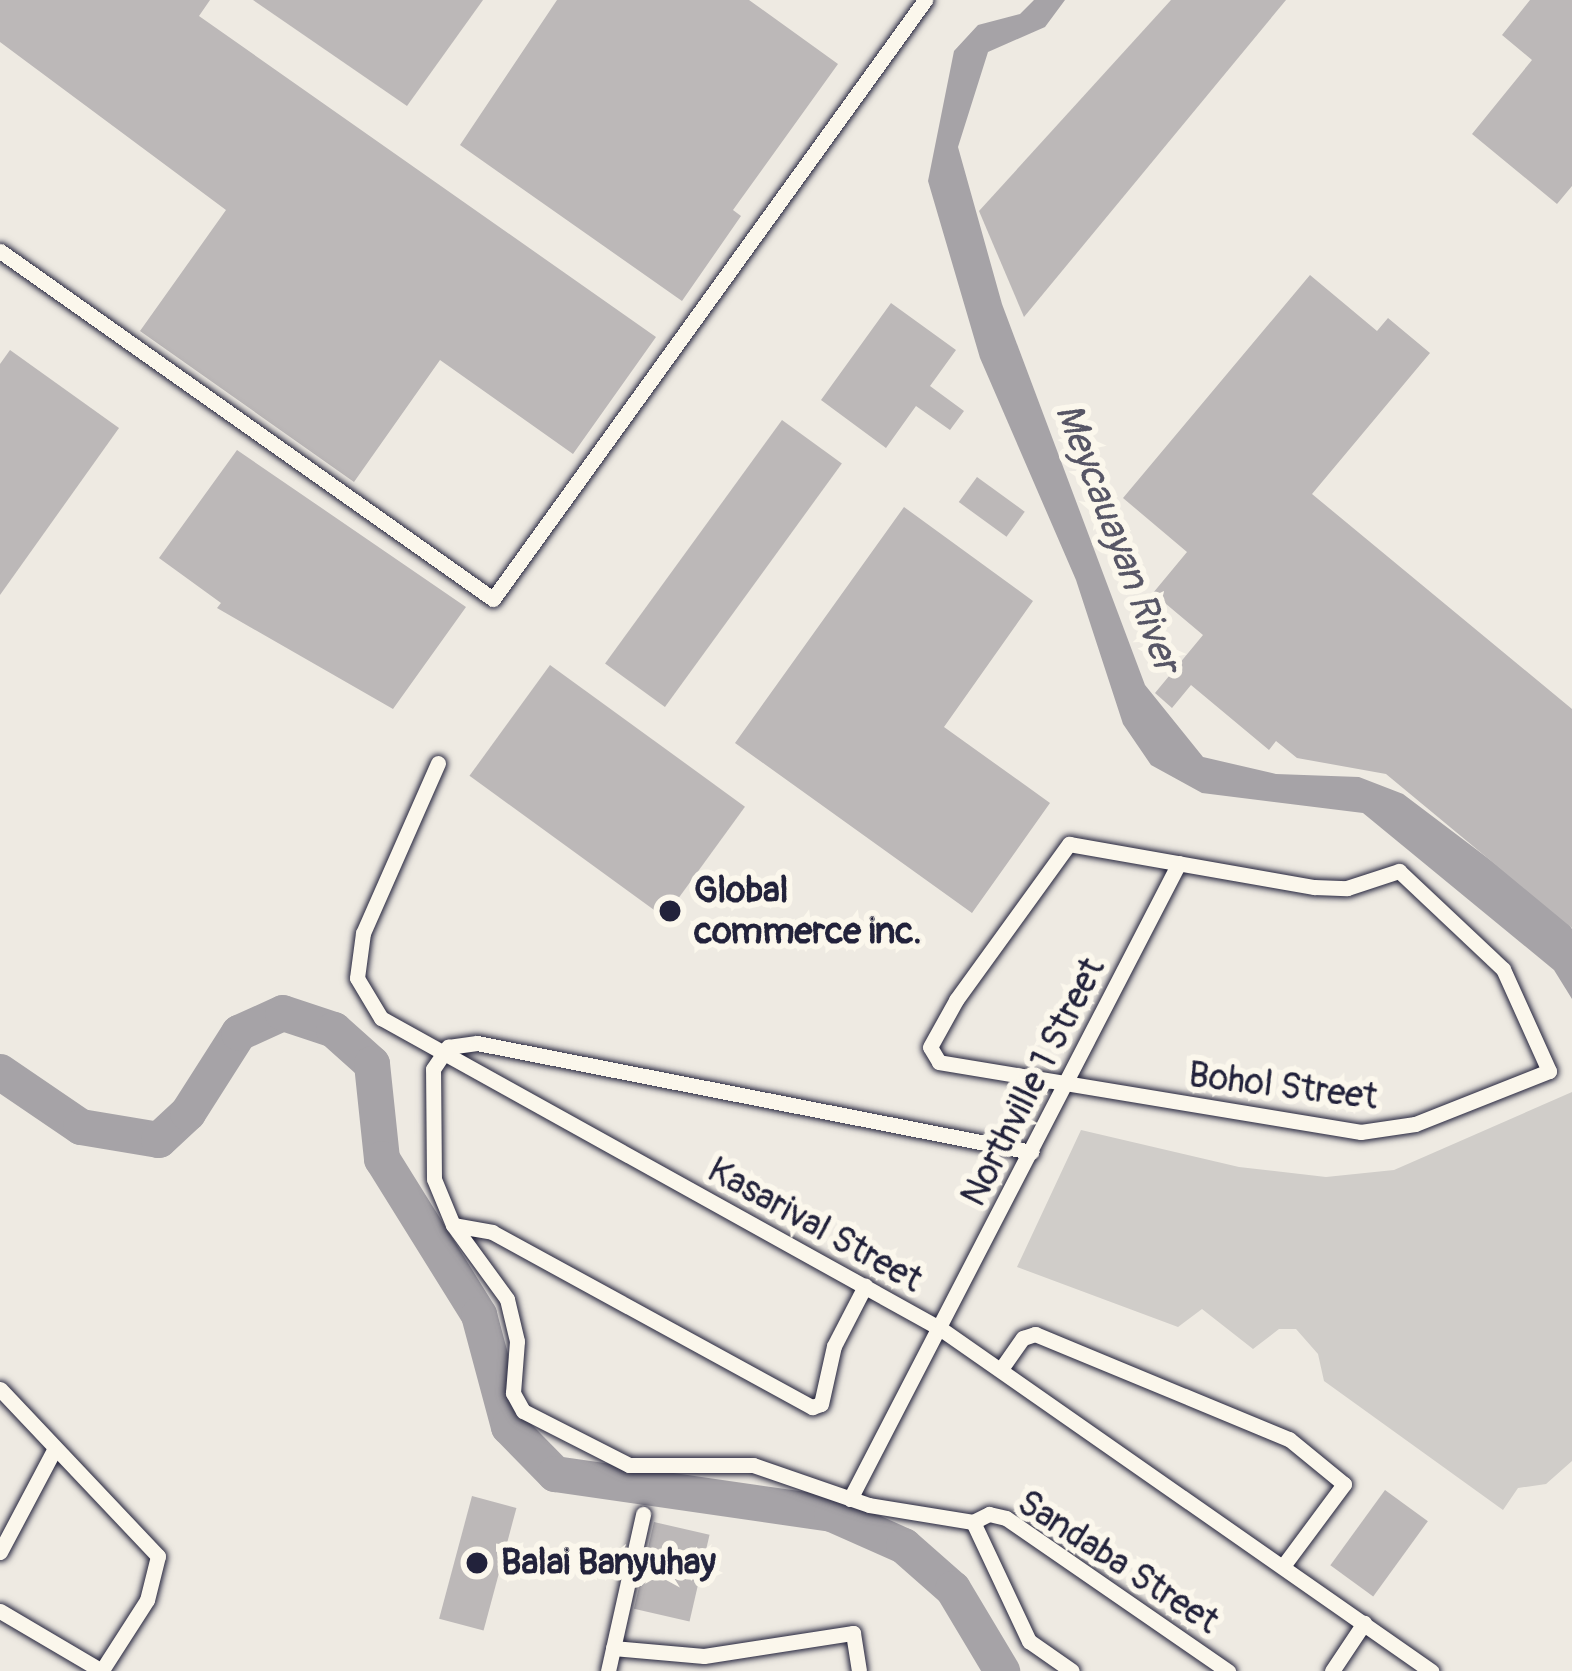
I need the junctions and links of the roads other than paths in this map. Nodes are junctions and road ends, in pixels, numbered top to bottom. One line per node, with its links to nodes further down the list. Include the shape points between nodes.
1 (925, 0): 2 (street, via 493,599)
2 (0, 251)
3 (438, 764): 5 (street, Kasarival Street, via 371,908 358,978 381,1018)
4 (1179, 862): 6 (street, Northville 1 Street); 6 (street, Bohol Street, via 1069,844 930,1047 939,1062); 6 (street, Bohol Street, via 1331,888 1399,872 1503,969 1550,1065 1547,1076 1415,1124 1361,1132)
5 (438, 1054): 7 (street, via 461,1043 503,1047); 8 (street, Sandaba Street, via 430,1156); 9 (street, Kasarival Street)
6 (1066, 1084): 7 (street, Northville 1 Street)
7 (1031, 1151): 10 (street, Northville 1 Street)
8 (453, 1225): 9 (street, via 492,1232 812,1407 821,1404 834,1346); 14 (street, Sandaba Street, via 507,1299 517,1341 512,1393 524,1412 629,1465 753,1465)
9 (865, 1286): 10 (street, Kasarival Street)
10 (940, 1329): 11 (street, Kasarival Street); 14 (street, Northville 1 Street)
11 (1001, 1369): 18 (street, Kasarival Street); 18 (street, via 1022,1338 1035,1334 1237,1412 1307,1451 1342,1477 1343,1491)
12 (0, 1389): 13 (street)
13 (54, 1450): 17 (street); 22 (street, via 158,1556 147,1600)
14 (850, 1499): 16 (street, Sandaba Street)
15 (643, 1514): 21 (street)
16 (973, 1522): 25 (street, via 1022,1630); 26 (street, Sandaba Street, via 989,1514 1006,1518)
17 (0, 1552)
18 (1283, 1566): 20 (street, Kasarival Street)
19 (0, 1611): 22 (street)
20 (1364, 1622): 27 (street); 28 (street, Kasarival Street)
21 (613, 1648): 23 (street); 24 (street, via 704,1656 853,1633)
22 (103, 1669)
23 (608, 1671)
24 (859, 1671)
25 (1072, 1671)
26 (1228, 1671)
27 (1332, 1671)
28 (1431, 1671)

